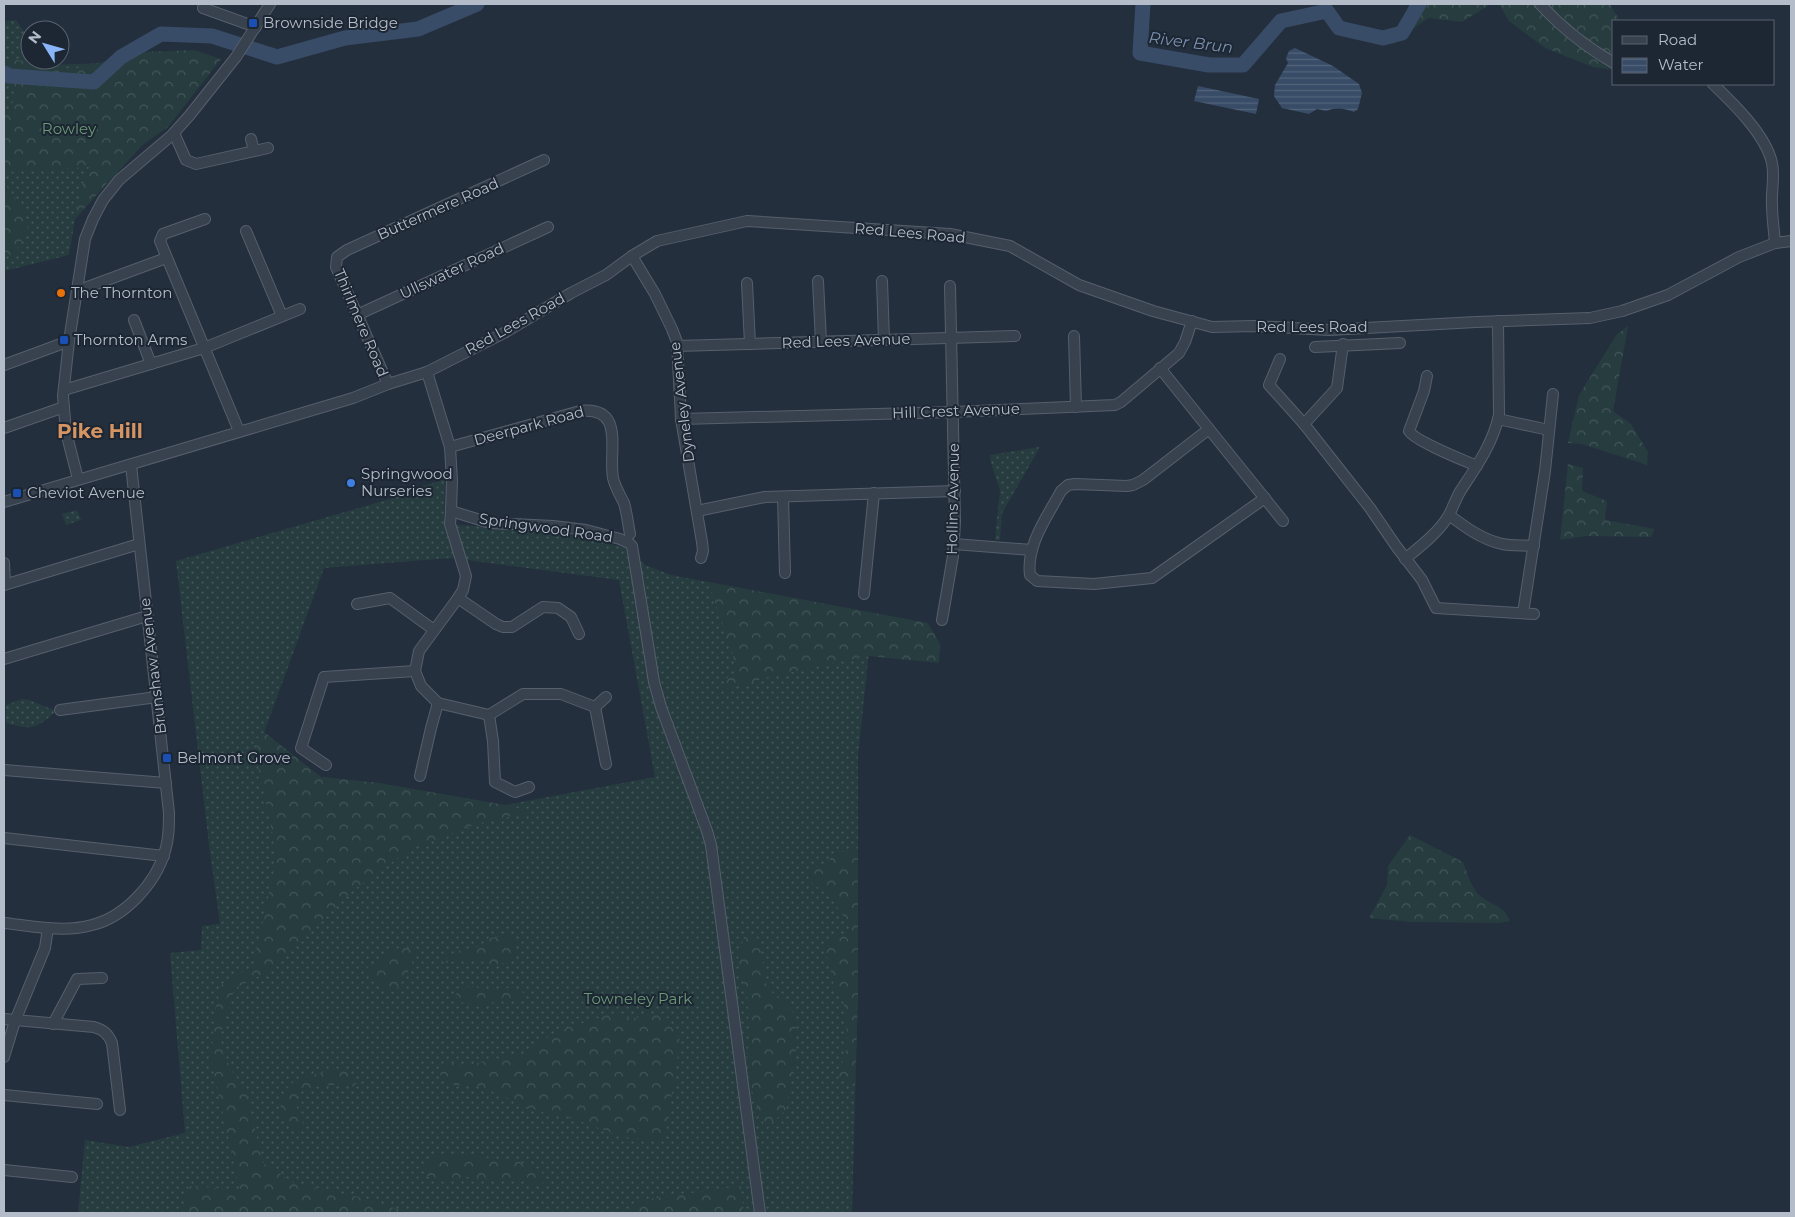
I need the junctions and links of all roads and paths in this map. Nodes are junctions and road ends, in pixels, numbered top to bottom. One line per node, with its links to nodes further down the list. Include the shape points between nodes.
1 (270, 4): 4 (street)
2 (1540, 4): 5 (street, via 1558,24 1592,51)
3 (202, 8): 4 (street)
4 (256, 27): 7 (street, via 236,57)
5 (1612, 62)
6 (1714, 85): 16 (street, via 1748,118 1772,161)
7 (174, 133): 10 (street, via 186,160 196,164); 24 (street, via 118,180 103,200 85,239)
8 (251, 138): 10 (street)
9 (268, 148): 10 (street)
10 (254, 151)
11 (544, 160): 19 (street, Buttermere Road, via 347,250)
12 (205, 219): 18 (street, via 163,234 160,241)
13 (548, 227): 26 (street, Ullswater Road)
14 (246, 231): 27 (street)
15 (1791, 241): 16 (street, Red Lees Road)
16 (1775, 243): 30 (street, Red Lees Road, via 1739,257 1668,294 1622,311 1590,318)
17 (632, 256): 29 (street, Red Lees Road, via 658,241 747,221 950,234 1010,246 1079,285); 40 (street, Dyneley Avenue, via 655,294); 47 (street, Red Lees Road, via 606,275 504,333)
18 (166, 258): 24 (street); 42 (street)
19 (335, 262): 26 (street, Thirlmere Road)
20 (818, 281): 36 (street)
21 (882, 281): 34 (street)
22 (747, 283): 38 (street)
23 (950, 286): 33 (street, Hollins Avenue)
24 (77, 291): 35 (street)
25 (300, 309): 27 (street)
26 (357, 315): 49 (street, Thirlmere Road)
27 (282, 316): 42 (street)
28 (134, 320): 44 (street)
29 (1192, 322): 30 (street, Red Lees Road, via 1212,327 1329,330); 46 (street, Hill Crest Avenue, via 1179,352)
30 (1498, 322): 56 (street)
31 (1015, 336): 33 (street, Red Lees Avenue)
32 (1074, 336): 53 (street)
33 (952, 337): 34 (street, Red Lees Avenue); 54 (street, Hollins Avenue)
34 (884, 340): 36 (street, Red Lees Avenue)
35 (69, 341): 45 (street); 50 (street)
36 (821, 342): 38 (street, Red Lees Avenue)
37 (1400, 343): 39 (street)
38 (750, 344): 40 (street, Red Lees Avenue)
39 (1342, 345): 41 (street); 57 (street, via 1337,388)
40 (677, 346): 55 (street, Dyneley Avenue)
41 (1314, 347)
42 (204, 348): 44 (street); 61 (street)
43 (1280, 359): 57 (street, via 1269,386)
44 (151, 364): 50 (street)
45 (4, 365)
46 (1160, 368): 53 (street, Hill Crest Avenue, via 1115,405); 59 (street)
47 (427, 372): 49 (street, Red Lees Road); 62 (street)
48 (1427, 376): 64 (street, via 1410,424 1410,434)
49 (388, 384): 61 (street, Red Lees Road, via 353,398)
50 (64, 390): 52 (street)
51 (1552, 394): 60 (street)
52 (64, 407): 58 (street); 65 (street, via 66,432)
53 (1076, 407): 54 (street, Hill Crest Avenue)
54 (953, 412): 55 (street, Hill Crest Avenue); 66 (street, Hollins Avenue)
55 (681, 419): 72 (street, Dyneley Avenue)
56 (1498, 419): 60 (street); 64 (street, via 1486,453)
57 (1304, 424): 81 (street, via 1370,508)
58 (4, 428)
59 (1209, 428): 69 (street); 79 (street, via 1134,485 1068,485 1047,516)
60 (1549, 430): 78 (street)
61 (239, 431): 63 (street, Red Lees Road)
62 (450, 447): 71 (street); 75 (street, Deerpark Road, via 580,411 593,409 604,414 614,442 613,480 624,505)
63 (131, 465): 65 (street, Red Lees Road); 76 (street, Brunshaw Avenue)
64 (1477, 466): 73 (street)
65 (78, 479): 70 (street, Red Lees Road)
66 (955, 491): 67 (street); 77 (street, Hollins Avenue)
67 (874, 493): 68 (street); 85 (street)
68 (783, 497): 72 (street, via 765,497); 83 (street)
69 (1265, 498): 74 (street); 79 (street, via 1152,578 1094,584 1037,581 1029,570)
70 (4, 502)
71 (451, 511): 86 (street, via 450,524 466,576); 119 (street, Springwood Road, via 490,523 586,530 620,539 632,546 654,682 711,845)
72 (697, 511): 80 (street, Dyneley Avenue, via 703,550)
73 (1449, 515): 78 (street, via 1489,540); 81 (street)
74 (1283, 521)
75 (630, 534)
76 (139, 544): 84 (street); 88 (street, Brunshaw Avenue)
77 (954, 544): 79 (street); 89 (street, Hollins Avenue)
78 (1534, 546): 81 (street, via 1529,614 1436,608 1422,580)
79 (1032, 550)
80 (701, 558)
81 (1405, 559)
82 (4, 563): 84 (street)
83 (785, 573)
84 (4, 585)
85 (864, 594)
86 (458, 598): 90 (street); 91 (street, via 503,627 512,627 543,608 558,608 571,617)
87 (357, 604): 90 (street, via 390,598)
88 (147, 616): 92 (street); 94 (street, Brunshaw Avenue)
89 (942, 620)
90 (434, 630): 93 (street, via 419,651)
91 (579, 634)
92 (4, 659)
93 (415, 671): 96 (street, via 421,686); 101 (street, via 324,677 301,748)
94 (157, 697): 98 (street); 104 (street, Brunshaw Avenue)
95 (606, 697): 97 (street)
96 (438, 703): 99 (street); 103 (street)
97 (595, 707): 99 (street, via 561,694 522,694); 100 (street)
98 (60, 710)
99 (488, 715): 105 (street, via 495,782 515,792)
100 (606, 764)
101 (326, 765)
102 (4, 770): 104 (street)
103 (420, 776)
104 (166, 783): 107 (street, Brunshaw Avenue, via 169,821)
105 (529, 787)
106 (4, 838): 107 (street)
107 (164, 856): 109 (street, Brunshaw Avenue, via 137,897 110,917 91,926)
108 (4, 923): 109 (street, Brunshaw Avenue)
109 (48, 928): 111 (street, via 45,948)
110 (102, 978): 112 (street, via 77,979)
111 (9, 1020): 112 (street); 113 (street)
112 (53, 1024): 116 (street, via 94,1027 108,1035 112,1043)
113 (4, 1057)
114 (4, 1095): 115 (street)
115 (97, 1104)
116 (120, 1110)
117 (4, 1170): 118 (street)
118 (72, 1177)
119 (760, 1213)

